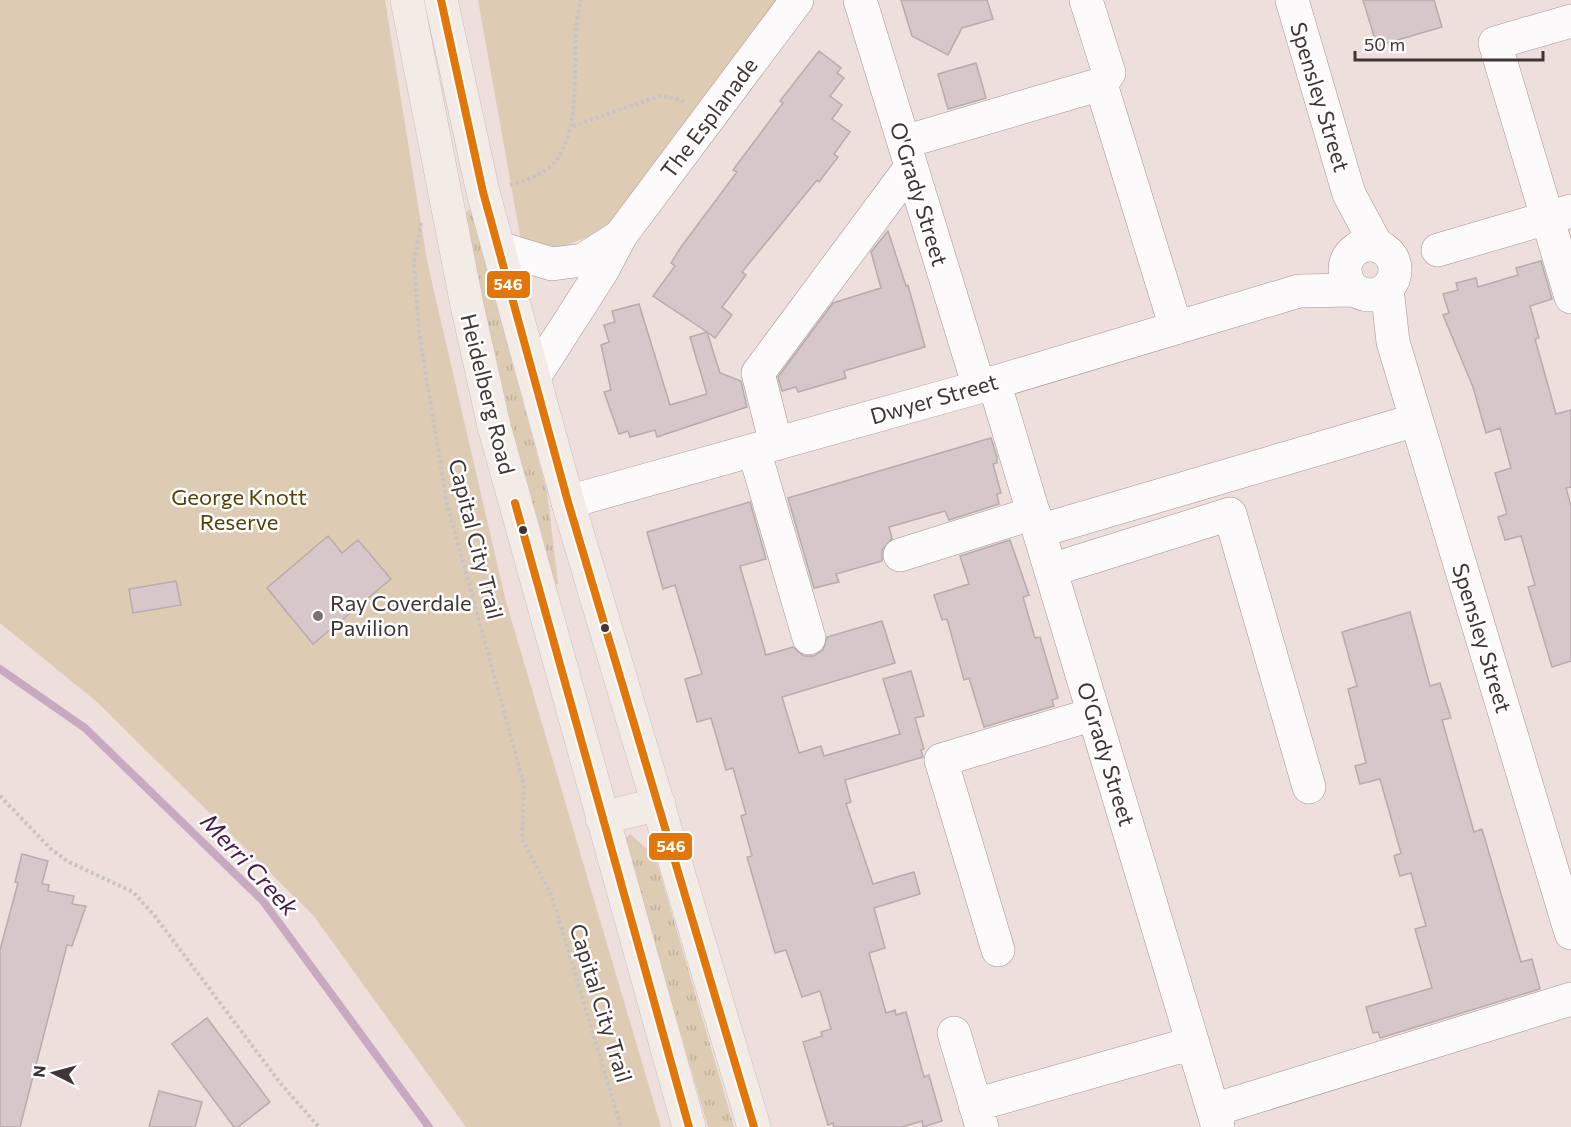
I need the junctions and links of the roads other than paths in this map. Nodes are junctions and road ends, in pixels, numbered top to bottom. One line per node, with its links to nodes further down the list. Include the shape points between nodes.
1 (407, 0): 29 (main road, Heidelberg Road, via 494,426)
2 (441, 0): 12 (main road)
3 (797, 0): 11 (street, The Esplanade)
4 (860, 0): 9 (street, O'Grady Street)
5 (1086, 0): 8 (street, via 1109,73)
6 (1292, 0): 14 (street, Spensley Street, via 1349,194)
7 (1571, 21): 10 (street, via 1495,43)
8 (1101, 84): 9 (street); 16 (street)
9 (907, 154): 18 (street, O'Grady Street); 20 (street, via 758,373)
10 (1560, 215): 13 (street); 15 (street)
11 (621, 236): 12 (street, The Esplanade, via 583,260 552,264); 17 (street, The Esplanade)
12 (499, 248): 17 (main road)
13 (1438, 249)
14 (1364, 272): 16 (street, Dwyer Street); 19 (street, Spensley Street, via 1393,342)
15 (1571, 297)
16 (1176, 328): 18 (street, Dwyer Street)
17 (534, 377): 21 (main road)
18 (986, 385): 20 (street, Dwyer Street); 22 (street, O'Grady Street)
19 (1416, 420): 22 (street); 30 (street, Spensley Street)
20 (765, 447): 21 (street, Dwyer Street); 25 (street)
21 (568, 502): 28 (main road)
22 (1037, 522): 23 (street); 24 (street, O'Grady Street)
23 (900, 555)
24 (1051, 570): 26 (street, O'Grady Street); 27 (street, via 1230,514)
25 (809, 638)
26 (1094, 714): 31 (street, via 941,760); 34 (street, O'Grady Street)
27 (1309, 787)
28 (659, 804): 29 (main road); 38 (main road)
29 (602, 818): 37 (main road, Heidelberg Road)
30 (1571, 933)
31 (998, 950)
32 (1571, 999): 36 (street)
33 (954, 1033): 35 (street)
34 (1193, 1043): 35 (street); 36 (street, O'Grady Street)
35 (978, 1116)
36 (1215, 1118)
37 (689, 1127)
38 (754, 1127)

